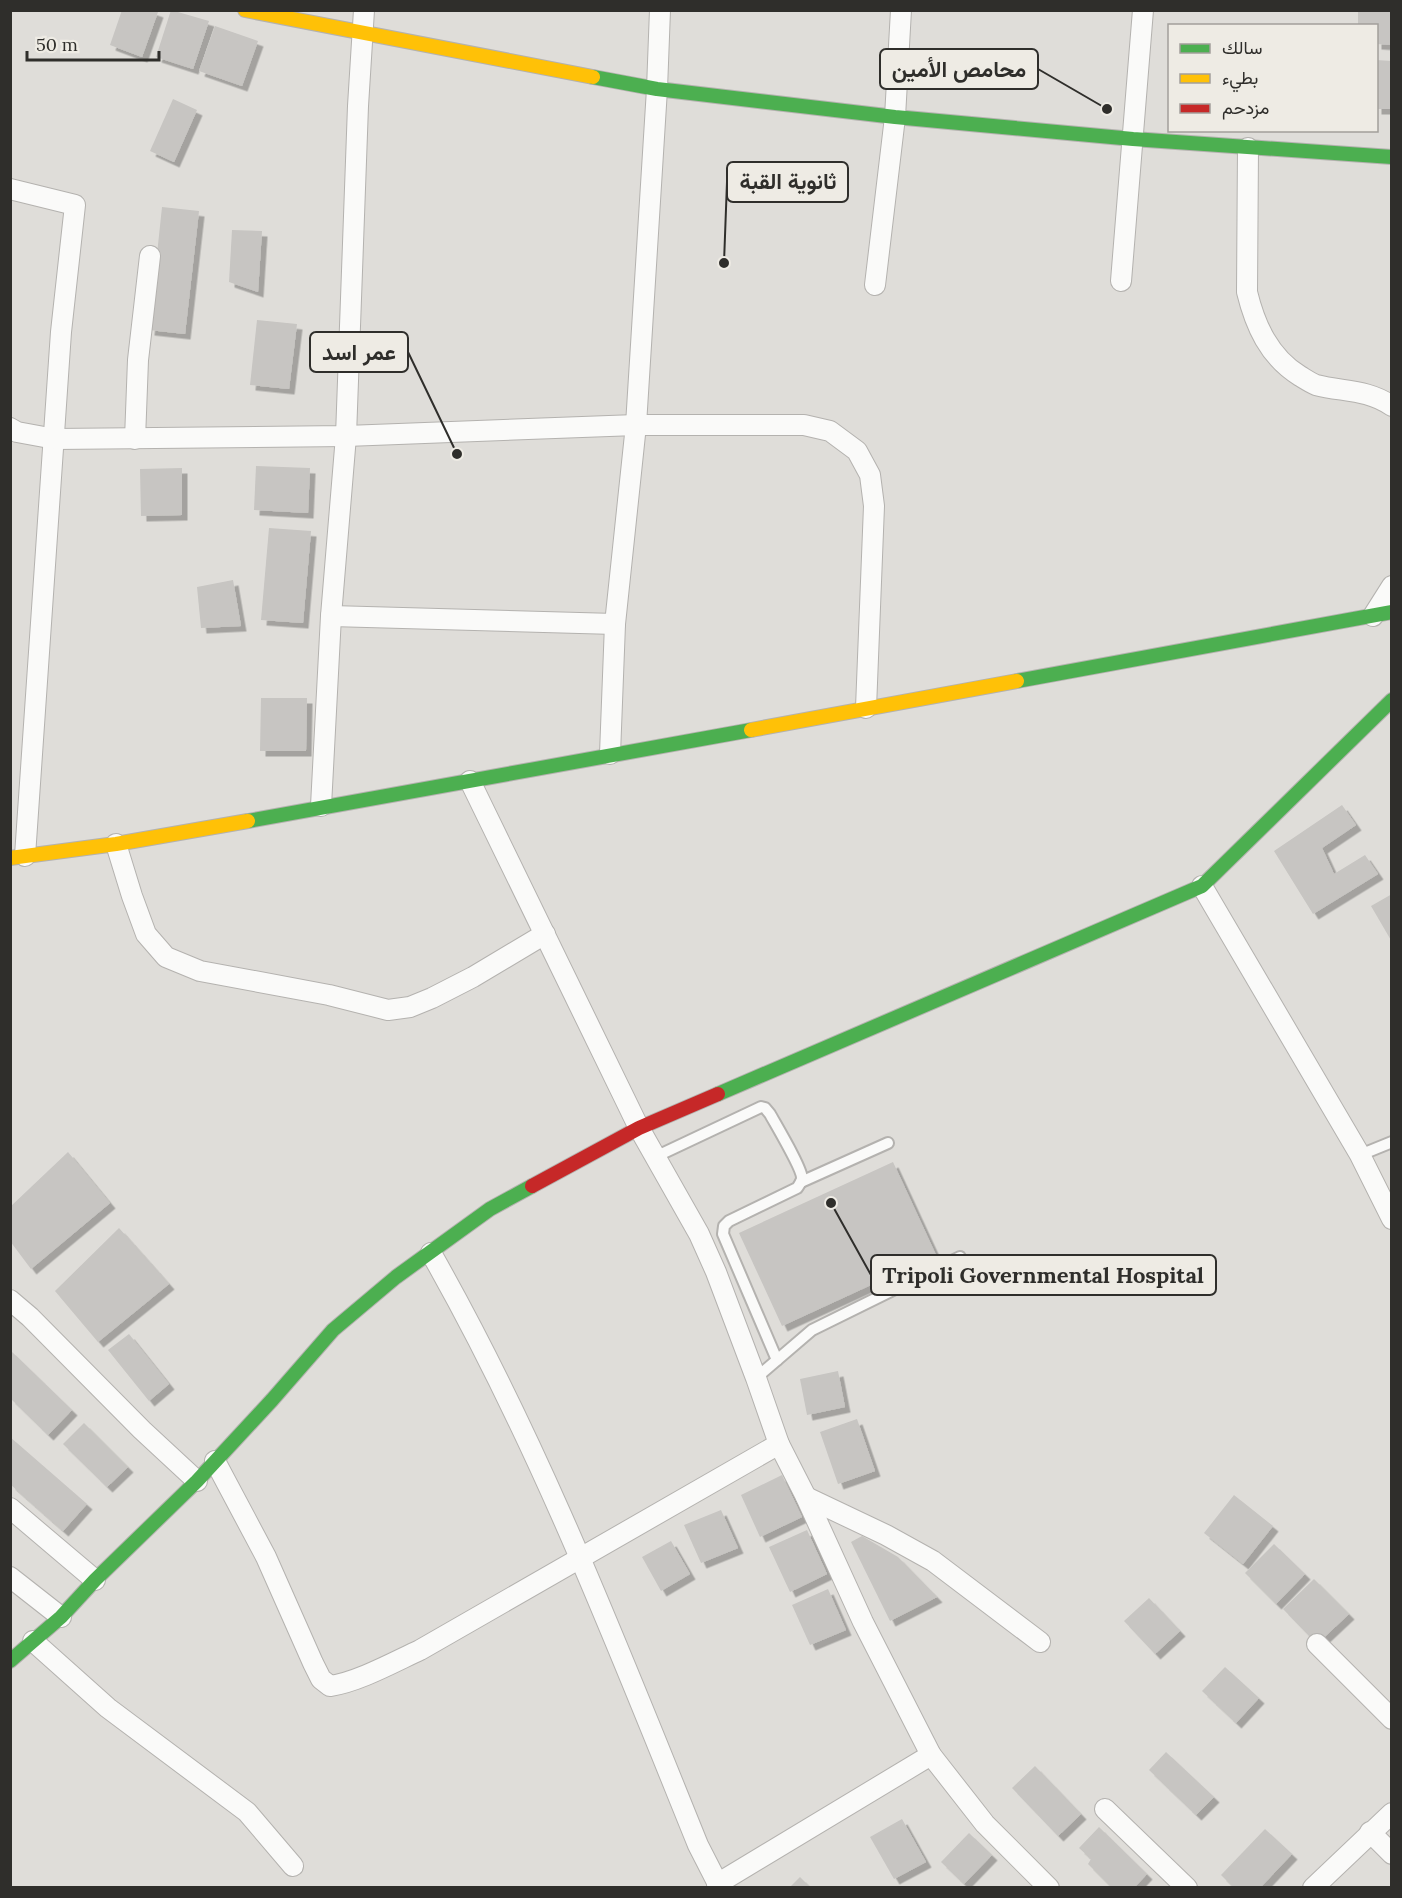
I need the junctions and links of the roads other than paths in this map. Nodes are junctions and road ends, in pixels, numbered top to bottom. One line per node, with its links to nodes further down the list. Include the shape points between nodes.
1 (364, 10): 6 (street)
2 (660, 10): 7 (street)
3 (901, 10): 8 (street)
4 (1143, 10): 9 (street)
5 (250, 11): 6 (main road)
6 (363, 34): 7 (main road); 19 (street)
7 (657, 89): 8 (main road); 17 (street)
8 (895, 117): 9 (main road); 15 (street)
9 (1133, 139): 10 (main road); 14 (street)
10 (1248, 148): 11 (main road); 16 (street, via 1247,292 1262,335 1291,370 1315,385 1355,390)
11 (1392, 156)
12 (10, 189): 21 (street, via 75,205 61,332)
13 (150, 256): 20 (street, via 138,360)
14 (1121, 281)
15 (875, 285)
16 (1392, 406)
17 (636, 425): 19 (street); 25 (street); 27 (street, via 804,425 830,431 857,451 870,476 874,506)
18 (13, 431): 21 (street)
19 (346, 436): 20 (street); 24 (street)
20 (135, 439): 21 (street)
21 (55, 440): 32 (street)
22 (1392, 586): 23 (street)
23 (1382, 614): 27 (main road)
24 (331, 616): 25 (street); 30 (street)
25 (615, 624): 28 (street)
26 (1392, 700): 33 (main road)
27 (866, 708): 28 (main road)
28 (610, 754): 29 (main road)
29 (470, 781): 30 (main road); 34 (street)
30 (321, 806): 31 (main road)
31 (116, 844): 32 (main road); 34 (street, via 146,934 166,957 200,971 388,1010 432,998)
32 (18, 857)
33 (1202, 886): 35 (main road); 38 (street)
34 (545, 934): 35 (street)
35 (639, 1128): 39 (street); 42 (main road, via 490,1209)
36 (1392, 1142): 38 (lane)
37 (888, 1143): 40 (lane)
38 (1360, 1155): 41 (street)
39 (655, 1157): 40 (lane, via 761,1107 782,1135); 46 (street, via 699,1234)
40 (801, 1182): 45 (lane, via 797,1188 724,1226 723,1234)
41 (1392, 1219)
42 (431, 1253): 48 (main road, via 333,1330); 52 (street, via 471,1326)
43 (960, 1257): 45 (lane, via 812,1330)
44 (10, 1300): 49 (street)
45 (777, 1360): 46 (lane)
46 (756, 1378): 47 (street)
47 (779, 1444): 50 (street); 52 (street)
48 (215, 1461): 49 (main road); 52 (street, via 266,1557 321,1679 330,1686 420,1650)
49 (197, 1481): 54 (main road)
50 (806, 1497): 57 (street, via 933,1561); 61 (street)
51 (10, 1508): 54 (street)
52 (579, 1557): 67 (street)
53 (10, 1577): 55 (street)
54 (95, 1580): 55 (main road)
55 (61, 1617): 56 (main road)
56 (33, 1641): 59 (main road); 66 (street, via 108,1708 248,1812)
57 (1040, 1642)
58 (1317, 1644): 60 (street)
59 (10, 1661)
60 (1392, 1719)
61 (931, 1755): 67 (street); 68 (street, via 985,1824)
62 (1105, 1809): 69 (street)
63 (1392, 1813): 64 (street)
64 (1370, 1833): 65 (street); 70 (street)
65 (1392, 1854)
66 (293, 1866)
67 (718, 1886)
68 (1049, 1887)
69 (1187, 1887)
70 (1313, 1887)

